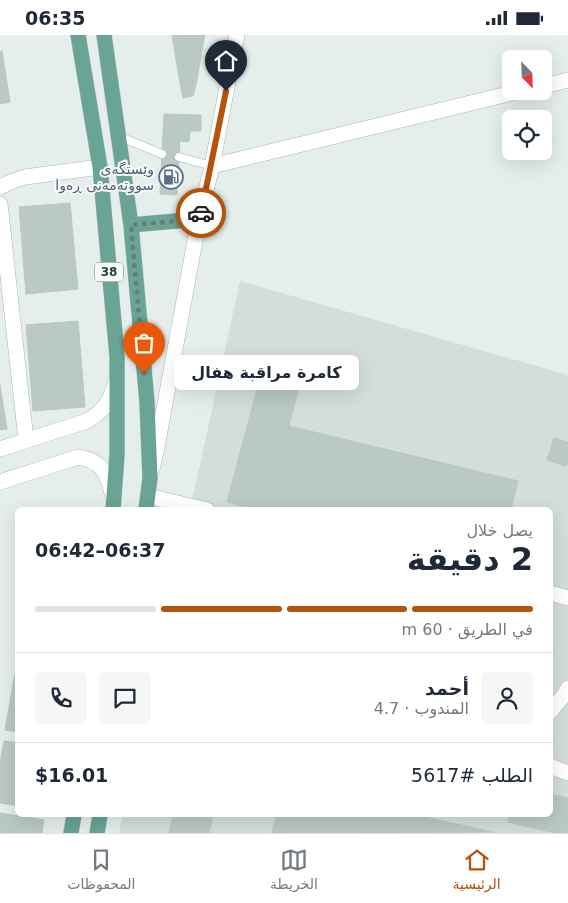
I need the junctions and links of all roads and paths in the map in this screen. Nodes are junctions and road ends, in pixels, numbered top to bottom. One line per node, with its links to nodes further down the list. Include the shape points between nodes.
1 (78, 35): 11 (main road, 38)
2 (104, 35): 7 (main road, 38)
3 (236, 35): 10 (street)
4 (568, 80): 5 (street)
5 (552, 83)
6 (502, 95): 10 (street)
7 (118, 136): 8 (lane); 15 (main road, 38)
8 (162, 154)
9 (179, 157): 10 (lane)
10 (212, 166): 14 (street)
11 (100, 167): 12 (street, via 25,177); 16 (main road, 38)
12 (0, 187)
13 (0, 204): 17 (street)
14 (200, 219): 15 (main road); 19 (street)
15 (131, 225): 19 (main road, 38, via 146,385)
16 (117, 375): 17 (street, via 112,396 96,416); 22 (main road, 38)
17 (26, 440): 18 (street)
18 (0, 449)
19 (150, 478): 21 (main road, 38)
20 (0, 482): 22 (street, via 78,457 91,459 109,479)
21 (147, 503): 23 (street)
22 (114, 505)
23 (181, 507)
24 (553, 594): 25 (street)
25 (568, 598)
26 (568, 688): 27 (street)
27 (553, 708)
28 (553, 767): 29 (street)
29 (568, 773)
30 (74, 817): 32 (main road)
31 (100, 817): 33 (main road)
32 (71, 833)
33 (97, 833)

